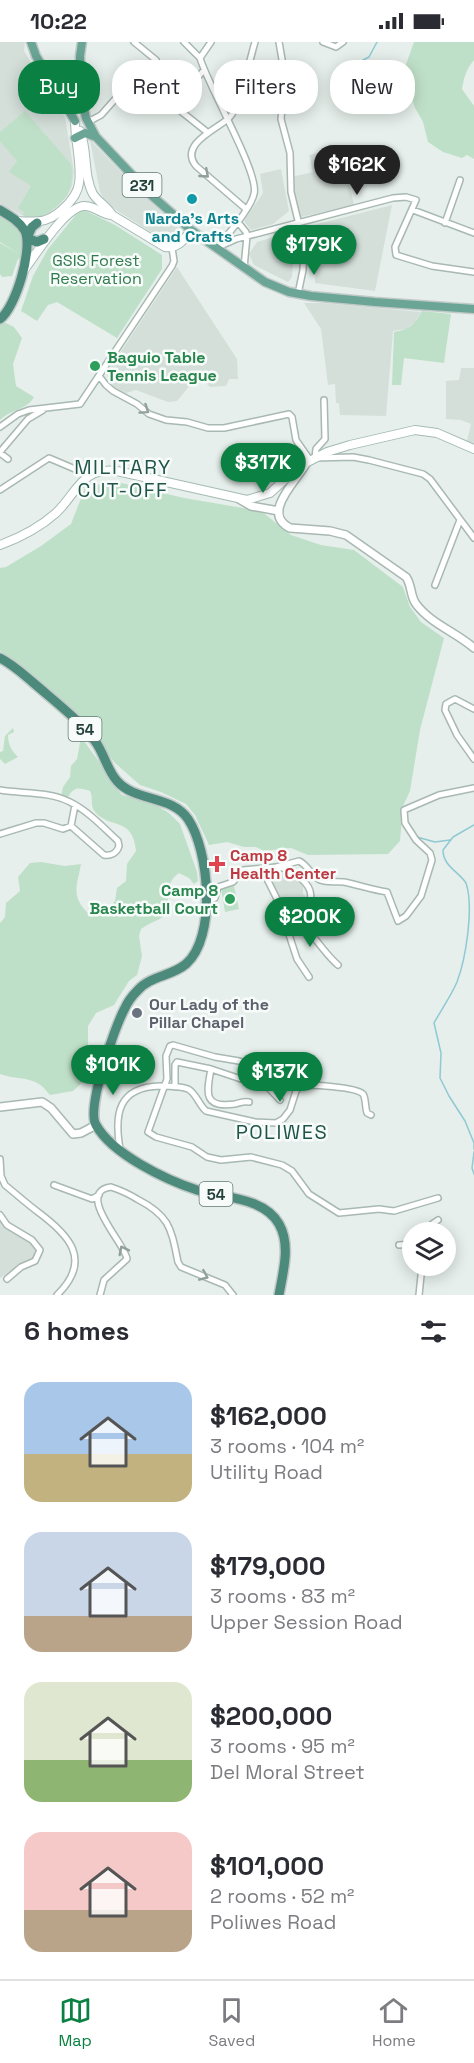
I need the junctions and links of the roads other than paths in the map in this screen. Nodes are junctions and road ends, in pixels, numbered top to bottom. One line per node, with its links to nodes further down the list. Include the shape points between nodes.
1 (31, 42): 11 (main road)
2 (82, 42): 12 (main road)
3 (134, 42): 13 (street)
4 (184, 42): 10 (street)
5 (211, 42): 10 (street)
6 (255, 42): 18 (street)
7 (279, 42): 36 (street, via 285,78 280,113 290,153 289,182)
8 (323, 42): 9 (street, via 336,47)
9 (343, 42)
10 (200, 58): 14 (street)
11 (38, 60)
12 (80, 60)
13 (156, 60)
14 (204, 70): 15 (street); 18 (street)
15 (202, 72)
16 (71, 114): 19 (main road)
17 (86, 114): 20 (main road)
18 (227, 120): 21 (street); 29 (street, via 254,180 254,195)
19 (75, 121): 22 (main road)
20 (88, 122): 21 (street, via 101,115 138,77); 23 (main road, 231)
21 (207, 132): 29 (street, one-way to 29, via 193,151 193,164)
22 (78, 136): 23 (main road); 25 (main road); 26 (main road)
23 (96, 137): 39 (main road, 231)
24 (460, 180): 37 (street)
25 (90, 186): 26 (main road); 32 (main road)
26 (78, 190): 27 (main road)
27 (73, 198): 28 (main road); 35 (main road, via 54,217)
28 (82, 206): 32 (main road); 42 (main road)
29 (246, 209): 34 (street)
30 (0, 210): 33 (highway)
31 (413, 210): 36 (street, via 416,200 393,198); 37 (street); 46 (street, via 395,247 396,255 432,266)
32 (112, 215): 43 (main road, via 160,245)
33 (17, 221): 35 (main road); 41 (highway)
34 (237, 221): 40 (street); 44 (street)
35 (37, 223): 41 (highway); 42 (main road, via 46,231)
36 (298, 224): 40 (street); 48 (street, via 304,255)
37 (445, 224): 38 (street)
38 (474, 233)
39 (191, 234): 43 (main road); 44 (main road, 231)
40 (247, 237): 44 (street); 45 (street)
41 (27, 238): 42 (highway, via 37,242); 47 (highway)
42 (44, 239): 47 (main road)
43 (172, 248): 51 (street, via 172,266)
44 (216, 248): 45 (main road, 231)
45 (244, 268): 48 (main road, 231, via 272,286)
46 (474, 271)
47 (22, 272): 50 (highway, via 8,309)
48 (298, 294): 49 (main road, 231)
49 (472, 309)
50 (0, 318)
51 (99, 376): 53 (street, via 80,404); 58 (street, one-way to 58, via 113,391 166,420 224,428 289,414 296,440)
52 (324, 400): 58 (street, via 325,440)
53 (50, 407): 54 (street, via 18,414); 56 (street, via 28,419)
54 (0, 427)
55 (474, 449): 58 (main road, via 437,433 415,430 340,448)
56 (0, 453): 57 (street)
57 (8, 459)
58 (311, 460): 61 (main road, via 270,493 255,499); 62 (street, via 284,496); 63 (street, via 369,459 423,474)
59 (90, 475): 60 (street, via 49,458 18,473); 61 (main road, via 102,470 117,471); 65 (main road, via 38,528)
60 (0, 490)
61 (239, 498): 62 (street, via 247,505)
62 (279, 511): 67 (street, via 280,521 290,528 330,531 353,538 406,577 420,609)
63 (460, 520): 64 (street); 66 (street)
64 (474, 538)
65 (0, 545)
66 (435, 585)
67 (474, 648)
68 (0, 658): 78 (highway, 54, via 80,724 123,787 185,814 199,848)
69 (474, 709): 70 (street, via 455,699 444,710)
70 (474, 759)
71 (474, 788): 76 (street, via 439,795 404,810 404,819 430,853 432,864 421,896 398,921 387,892 317,879 299,861)
72 (0, 790): 73 (street, via 51,796)
73 (75, 805): 74 (street); 74 (street, via 118,841 118,848 111,855 104,855)
74 (71, 826): 75 (street, via 63,830 36,823)
75 (0, 834)
76 (276, 867): 77 (street); 79 (street, via 291,871 308,889 310,901)
77 (262, 869): 78 (street, via 243,870 233,882 218,887 215,898); 80 (street)
78 (207, 902): 91 (highway, 54, via 204,929 190,960 141,987 124,1009 96,1091)
79 (297, 915): 80 (street); 81 (street)
80 (286, 926): 82 (street, via 297,959)
81 (338, 965)
82 (309, 977)
83 (210, 1069): 84 (street); 86 (street, via 177,1062); 88 (street, via 208,1098 216,1103)
84 (241, 1078)
85 (164, 1086): 86 (street); 87 (street, via 166,1056 170,1046 177,1046 239,1060); 92 (street, via 137,1089 122,1104 117,1121); 96 (street, via 148,1129 150,1135 192,1147 202,1156 215,1159 250,1157 282,1165 292,1171 309,1194 339,1213 394,1210)
86 (175, 1087): 90 (street, via 189,1090 206,1111 255,1122 271,1124 283,1119 297,1089 307,1085 360,1092)
87 (280, 1100)
88 (249, 1102)
89 (0, 1107): 91 (street, via 39,1101 46,1103 73,1134)
90 (371, 1115)
91 (96, 1125): 92 (highway, 54)
92 (120, 1150): 107 (highway, 54, via 178,1183 250,1203 273,1217 282,1231 285,1248)
93 (0, 1159): 104 (street, via 4,1185 59,1228 74,1250 70,1279)
94 (54, 1185): 95 (street, via 92,1199)
95 (99, 1195): 105 (street, one-way to 95, via 102,1282 128,1257 102,1215); 106 (street, one-way to 106, via 103,1189 114,1188 156,1209 169,1227 181,1267 225,1285)
96 (438, 1198)
97 (0, 1215): 103 (street, via 40,1250 35,1261)
98 (438, 1220): 99 (street)
99 (435, 1222)
100 (399, 1245): 101 (street)
101 (402, 1245)
102 (421, 1276): 108 (street)
103 (7, 1279)
104 (57, 1295)
105 (100, 1295)
106 (233, 1295)
107 (279, 1295)
108 (419, 1295)

